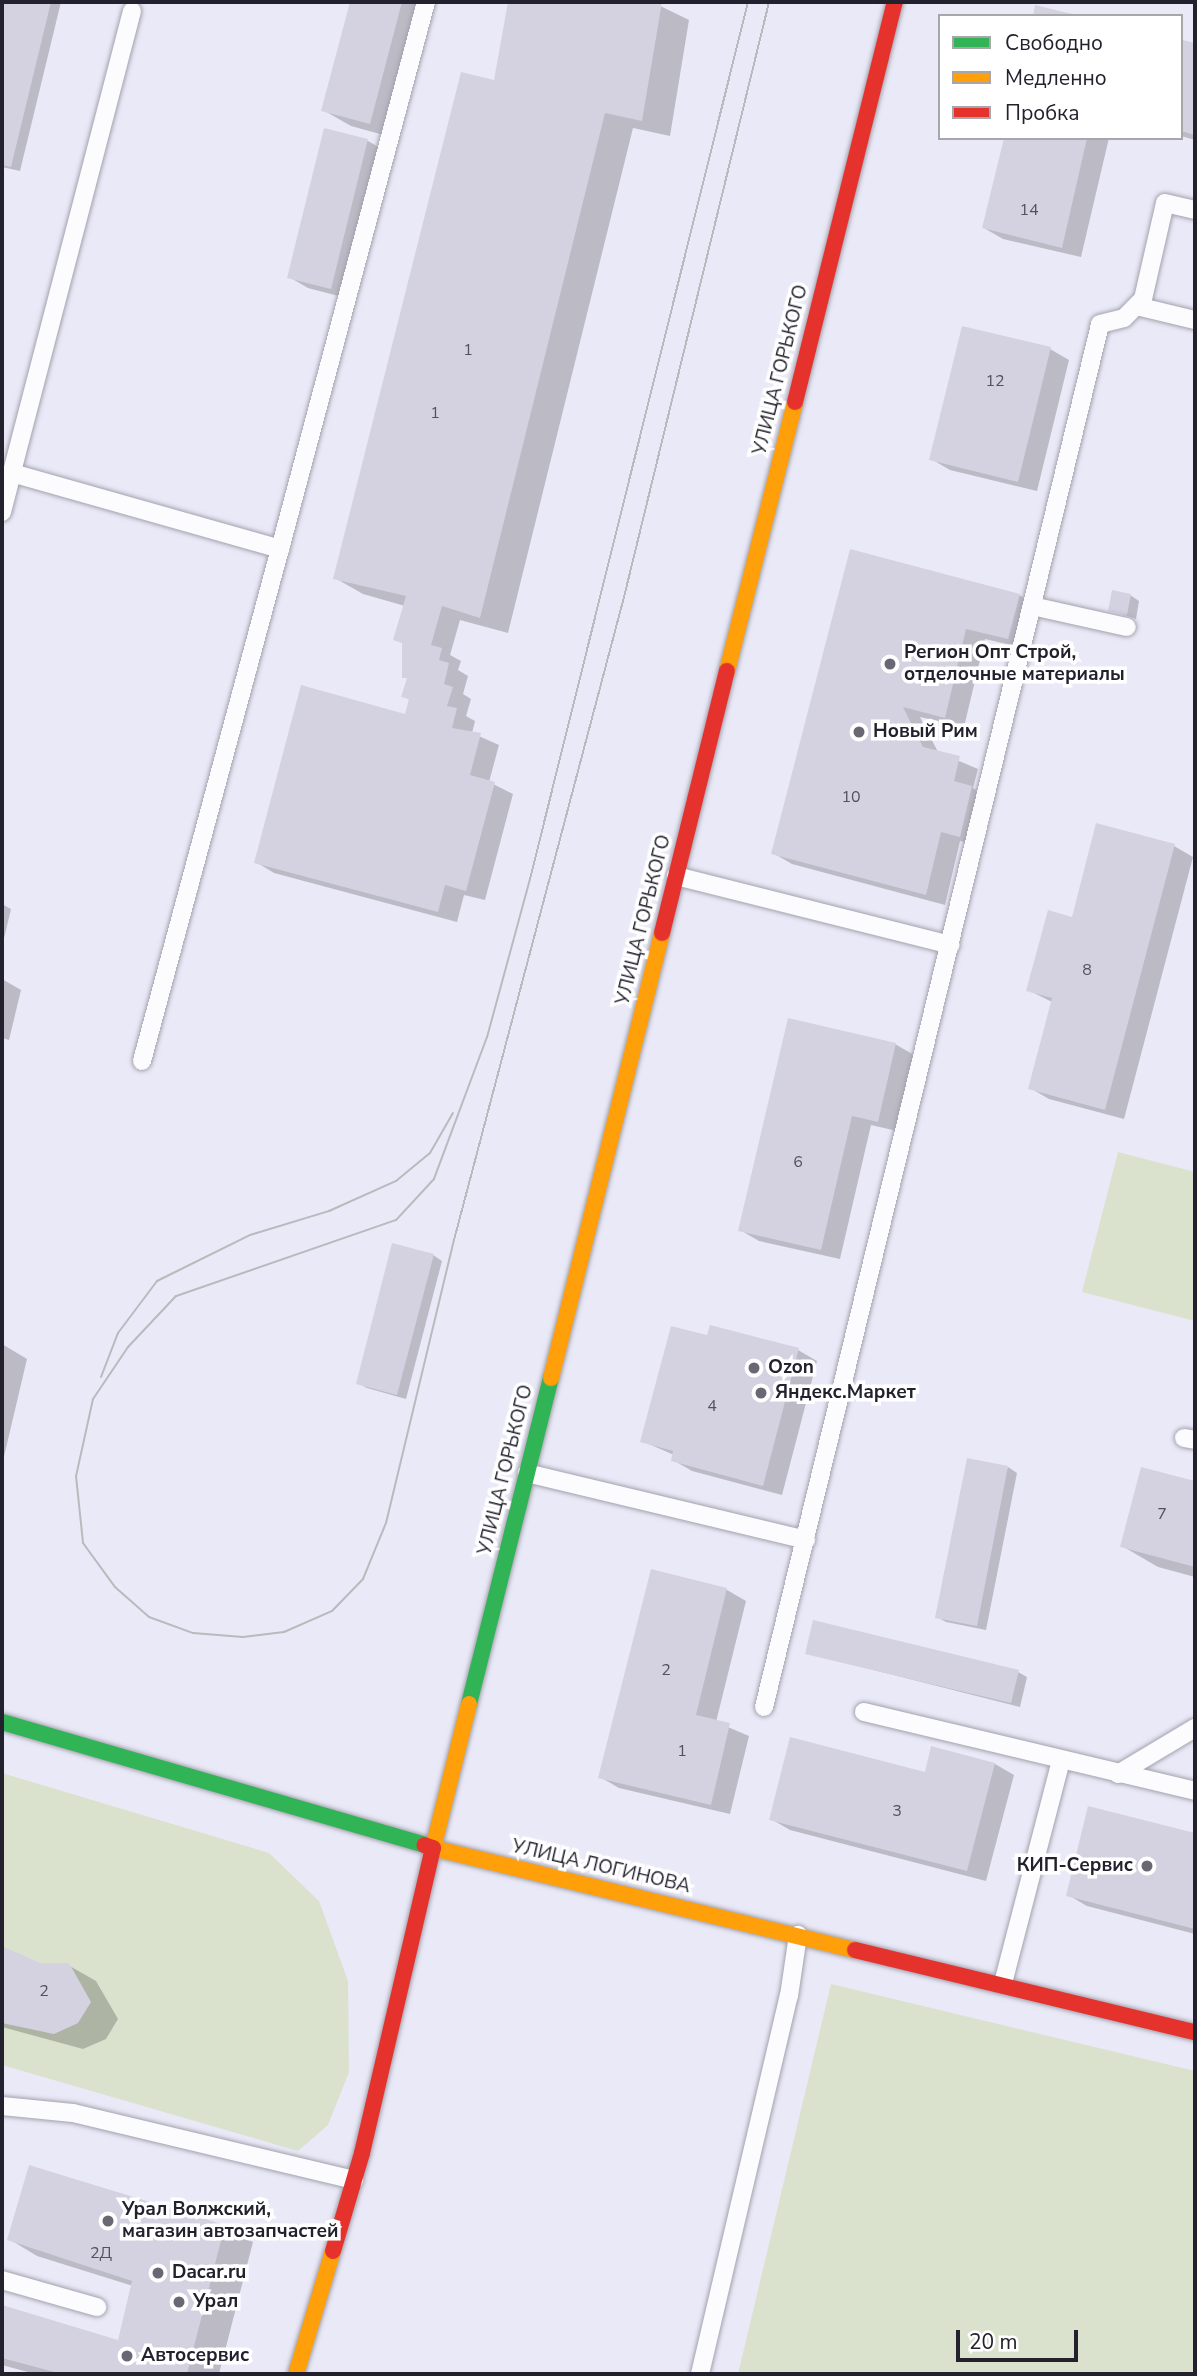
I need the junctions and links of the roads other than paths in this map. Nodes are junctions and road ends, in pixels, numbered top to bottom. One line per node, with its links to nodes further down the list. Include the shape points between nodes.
1 (425, 2): 9 (lane)
2 (895, 2): 12 (street, УЛИЦА ГОРЬКОГО)
3 (132, 11): 7 (lane)
4 (1195, 210): 5 (lane, via 1165,202)
5 (1137, 306): 6 (lane); 10 (lane, via 1124,318 1100,324)
6 (1195, 320)
7 (12, 473): 8 (lane); 9 (lane)
8 (2, 512)
9 (280, 549): 14 (lane)
10 (1032, 606): 11 (lane); 13 (lane)
11 (1127, 627)
12 (676, 876): 13 (lane); 15 (street, УЛИЦА ГОРЬКОГО)
13 (950, 945): 16 (lane)
14 (142, 1061)
15 (527, 1473): 16 (lane); 24 (street, УЛИЦА ГОРЬКОГО)
16 (806, 1540): 17 (lane)
17 (764, 1707)
18 (864, 1712): 21 (lane)
19 (2, 1722): 24 (street, УЛИЦА ЛОГИНОВА)
20 (1195, 1728): 22 (lane)
21 (1061, 1760): 22 (lane); 26 (lane)
22 (1118, 1774): 23 (lane)
23 (1195, 1791)
24 (433, 1848): 25 (street, УЛИЦА ЛОГИНОВА); 29 (street, УЛИЦА ГОРЬКОГО)
25 (798, 1935): 26 (street, УЛИЦА ЛОГИНОВА); 33 (lane, via 789,1996)
26 (1003, 1983): 27 (street, УЛИЦА ЛОГИНОВА)
27 (1195, 2032)
28 (2, 2106): 29 (lane, via 73,2113)
29 (355, 2180): 32 (street, УЛИЦА ГОРЬКОГО)
30 (2, 2280): 31 (lane)
31 (97, 2307)
32 (296, 2374)
33 (700, 2374)

